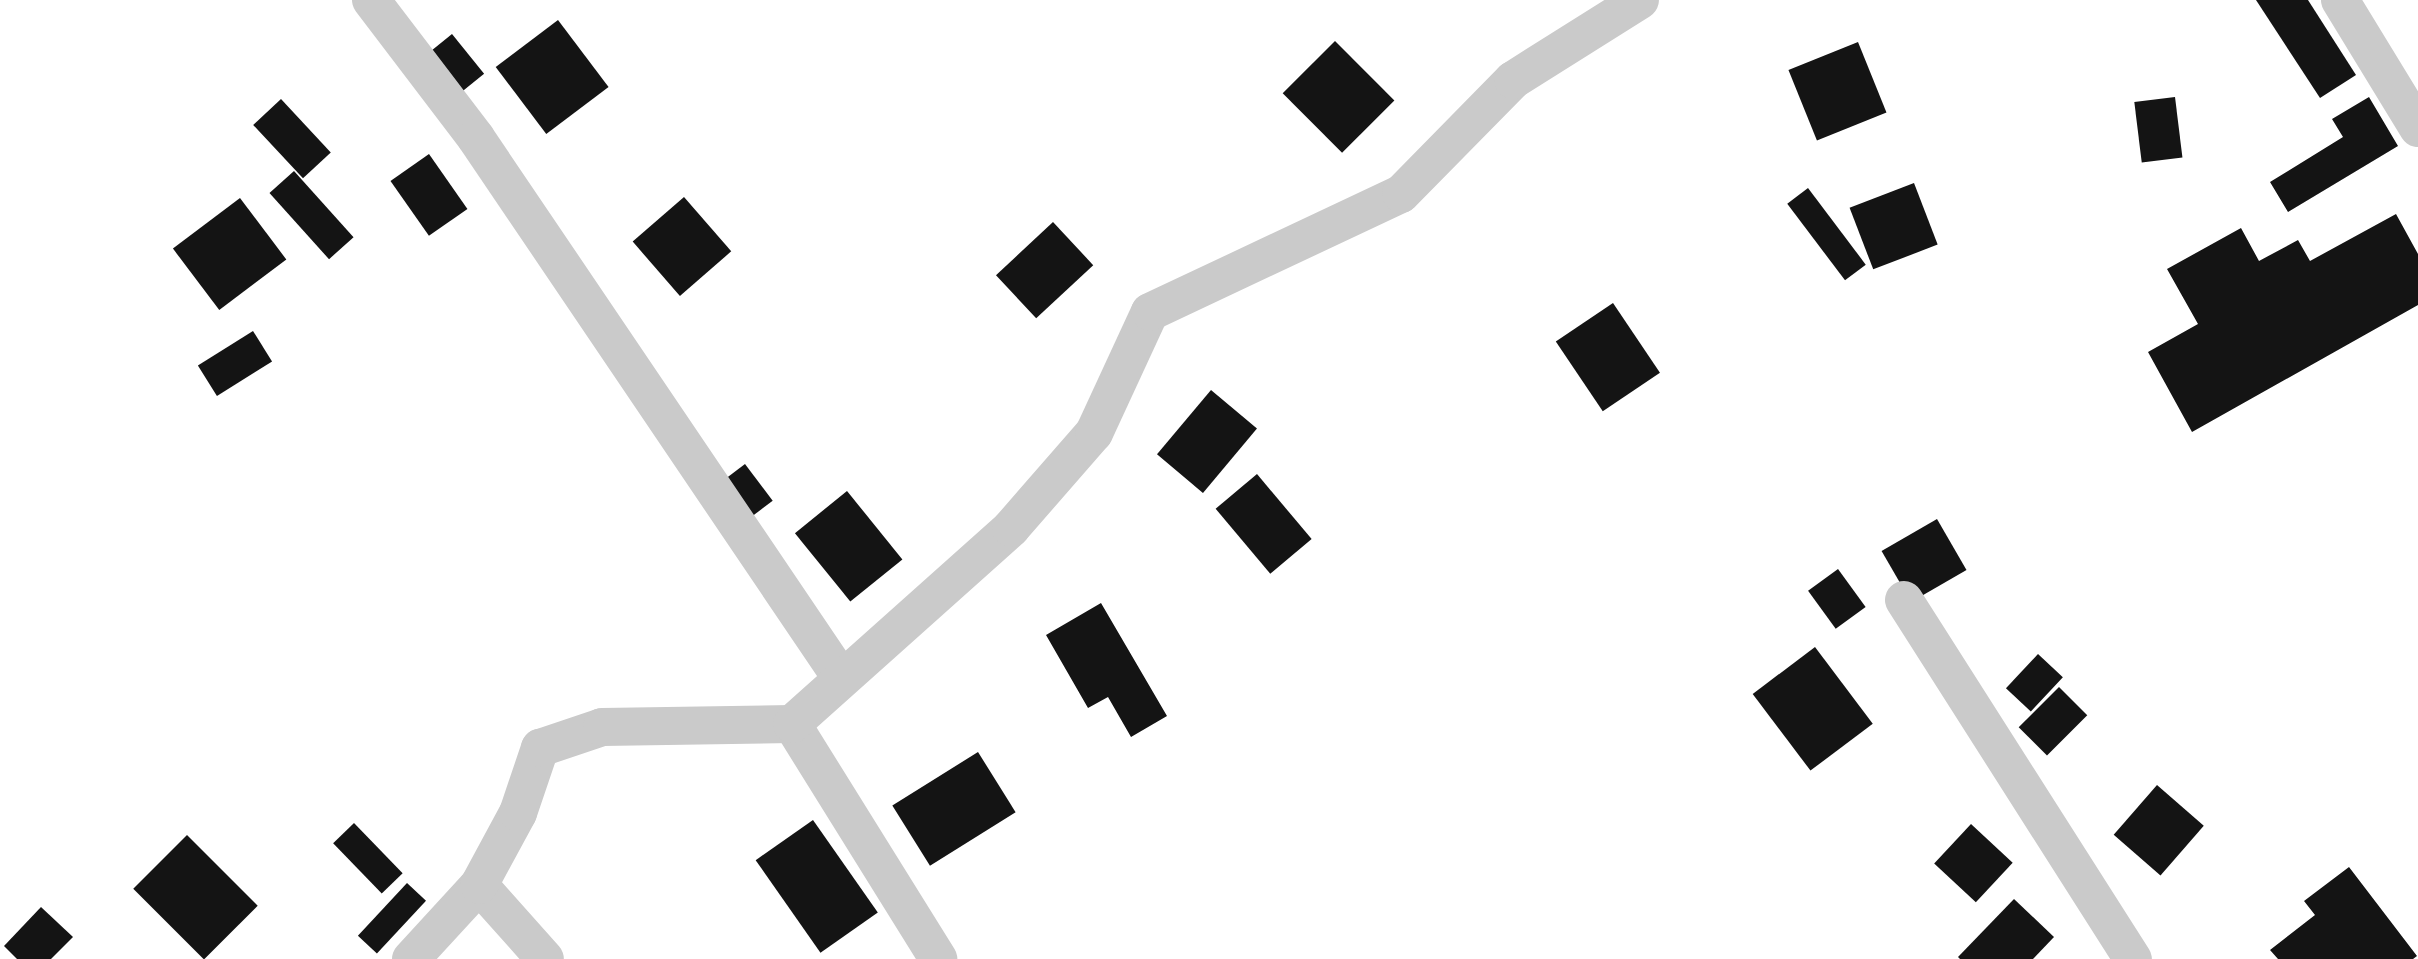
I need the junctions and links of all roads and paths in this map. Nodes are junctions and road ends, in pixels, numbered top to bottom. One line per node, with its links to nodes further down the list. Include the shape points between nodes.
1 (371, 0): 6 (street, via 476,138)
2 (1640, 0): 6 (street, via 1513,80 1401,194 1150,312 1094,433 1011,528)
3 (2340, 0): 4 (street)
4 (2418, 128)
5 (1904, 600): 12 (street)
6 (842, 679): 7 (street)
7 (792, 724): 8 (street, via 602,727 541,748 518,813); 11 (street)
8 (479, 885): 9 (street); 10 (street)
9 (411, 959)
10 (545, 959)
11 (938, 959)
12 (2133, 959)

